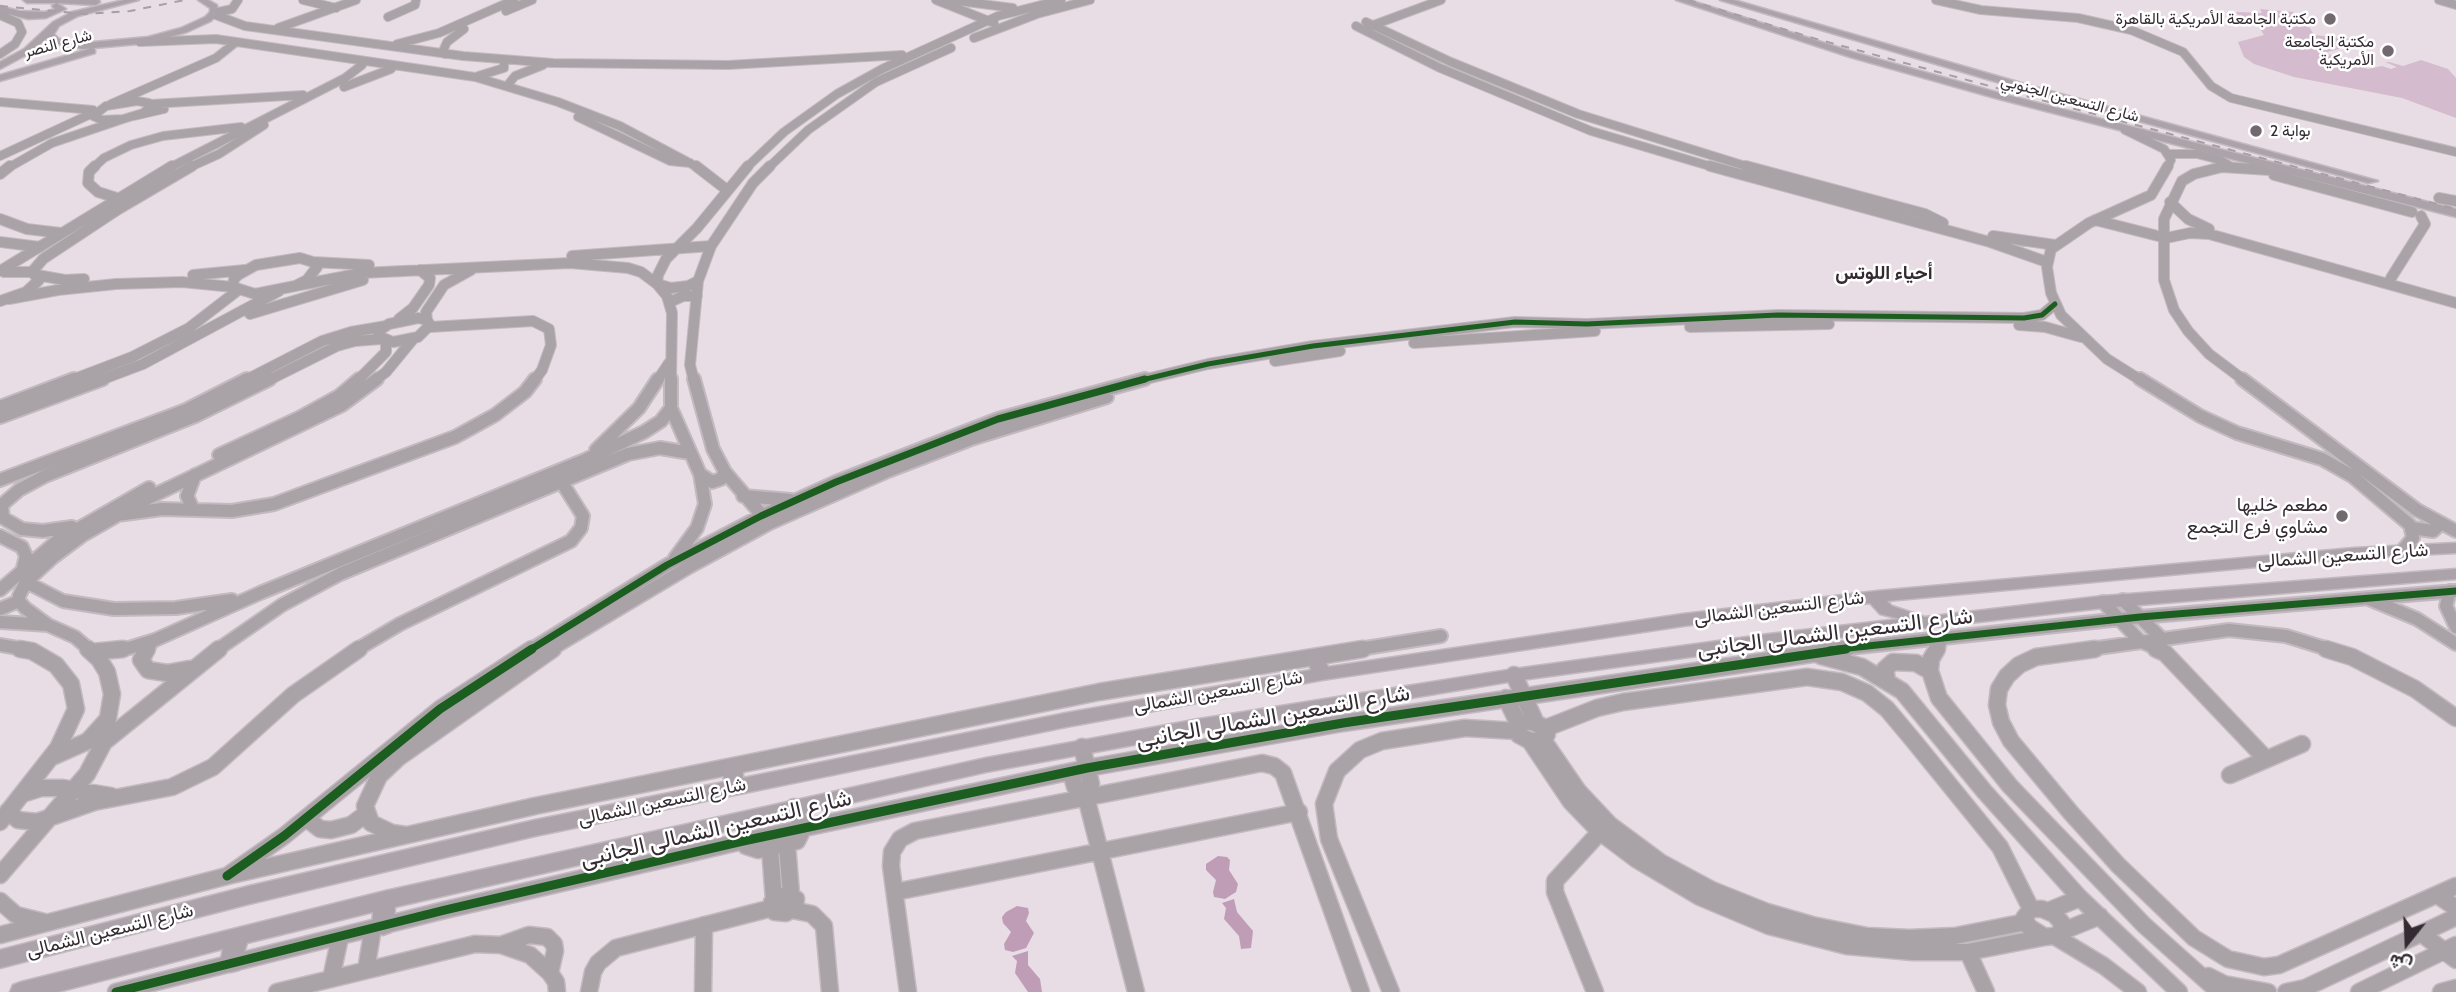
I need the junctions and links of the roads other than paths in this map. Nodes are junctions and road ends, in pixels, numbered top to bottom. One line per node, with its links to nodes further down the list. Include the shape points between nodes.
1 (27, 0): 21 (main road)
2 (202, 0): 24 (main road)
3 (238, 0): 24 (street, via 232,9)
4 (303, 0): 25 (street)
5 (356, 0): 25 (street)
6 (367, 0): 39 (street, via 307,23)
7 (416, 0): 32 (street, via 415,5)
8 (514, 0): 40 (street)
9 (531, 0): 43 (street, via 465,29)
10 (936, 0): 34 (street)
11 (951, 0): 26 (street)
12 (1062, 0): 22 (street)
13 (1090, 0): 28 (street)
14 (1428, 0): 35 (street)
15 (1441, 0): 35 (street)
16 (1680, 0): 68 (main road, شارع التسعين الجنوبي)
17 (1724, 0): 66 (main road, شارع التسعين الجنوبي)
18 (1936, 0): 82 (street, via 1980,10 2078,18 2131,30 2183,52 2211,86 2231,98)
19 (2439, 0): 23 (street)
20 (131, 1): 21 (main road); 37 (main road, شارع النصر, via 84,11)
21 (47, 2): 29 (main road, via 62,9 46,15)
22 (1044, 4): 26 (street); 28 (street)
23 (2456, 5)
24 (215, 8): 33 (street); 44 (main road, via 184,30)
25 (336, 8): 38 (street)
26 (1026, 8): 30 (street, via 1039,10); 34 (street)
27 (0, 9): 29 (main road)
28 (1055, 9): 30 (street)
29 (21, 13): 37 (main road)
30 (1037, 14): 34 (street)
31 (0, 15): 42 (street, via 21,27)
32 (388, 17)
33 (245, 26): 36 (street); 38 (street)
34 (991, 26): 50 (street, via 980,26); 101 (street, via 876,82 837,107 753,183)
35 (1365, 26): 59 (street); 100 (street, via 1578,114)
36 (228, 27)
37 (51, 29): 44 (main road, via 49,35 56,41 72,45); 55 (main road, شارع النصر)
38 (270, 30): 39 (street)
39 (294, 33): 45 (street)
40 (422, 38): 43 (street); 45 (street)
41 (3, 40): 42 (street)
42 (18, 40): 51 (street)
43 (447, 42): 52 (street)
44 (127, 43): 46 (street, via 216,35); 54 (main road, شارع النصر)
45 (383, 45): 52 (street)
46 (231, 47): 47 (street); 48 (street); 70 (street, via 236,54 153,89 145,95); 71 (street)
47 (300, 50): 53 (street); 64 (street)
48 (260, 51): 49 (street); 53 (street)
49 (244, 52)
50 (916, 53): 57 (street, via 728,65); 92 (street, via 852,85 796,123)
51 (0, 54)
52 (445, 54): 56 (street)
53 (290, 55): 60 (street)
54 (45, 56): 55 (main road); 63 (main road, شارع النصر)
55 (15, 58): 58 (main road, شارع النصر)
56 (504, 60): 57 (street); 64 (street, via 506,65 499,71)
57 (553, 64): 65 (street, via 520,73)
58 (0, 66)
59 (1444, 67): 100 (street, via 1689,154); 113 (street, via 1598,133 1786,189 1990,242)
60 (359, 68): 61 (street); 62 (street); 67 (street)
61 (391, 69): 62 (street); 64 (street)
62 (376, 73): 81 (street, via 274,120)
63 (0, 80)
64 (473, 81): 65 (street); 86 (street, via 578,117 670,161)
65 (508, 86): 86 (street, via 599,116)
66 (2031, 89): 68 (main road, via 2044,99 2029,102); 73 (main road, شارع التسعين الجنوبي)
67 (314, 93): 70 (street); 72 (street)
68 (1999, 96): 76 (main road, شارع التسعين الجنوبي)
69 (0, 102): 74 (street)
70 (148, 103): 71 (street); 75 (street, via 149,109)
71 (111, 104): 74 (street)
72 (287, 105): 75 (street, via 267,100 225,101); 78 (street)
73 (2105, 109): 76 (main road, via 2063,106); 95 (main road, شارع التسعين الجنوبي)
74 (96, 111): 77 (street, via 93,116 98,119); 84 (street)
75 (134, 116): 77 (street)
76 (2077, 117): 79 (main road, شارع التسعين الجنوبي)
77 (123, 118): 91 (street, via 52,144)
78 (245, 127): 80 (street); 93 (street, via 163,136 104,158 89,172 88,184)
79 (2125, 130): 83 (street); 90 (main road, شارع التسعين الجنوبي)
80 (213, 143): 81 (street, via 228,141); 85 (street)
81 (231, 146): 87 (street)
82 (2456, 152)
83 (2170, 154): 88 (street, via 2197,154); 99 (street, via 2154,192)
84 (0, 156)
85 (178, 163): 87 (street); 93 (street)
86 (691, 163): 92 (street)
87 (200, 164): 121 (street, via 175,174 98,222 43,259)
88 (2230, 166): 90 (street); 94 (street, via 2188,177)
89 (2252, 172): 96 (street)
90 (2293, 172): 96 (main road, شارع التسعين الجنوبي)
91 (0, 174)
92 (727, 190): 103 (street)
93 (117, 198): 104 (street)
94 (2170, 202): 102 (street); 105 (street)
95 (2456, 202)
96 (2420, 211): 97 (main road, شارع التسعين الجنوبي); 124 (street, via 2426,222)
97 (2456, 213)
98 (0, 219): 104 (street, via 27,229)
99 (2095, 220): 105 (street); 107 (street)
100 (1944, 223): 107 (street, via 2021,242)
101 (725, 226): 103 (street, via 704,238 699,237); 108 (street)
102 (2193, 227): 105 (street); 120 (street)
103 (697, 228): 110 (street)
104 (62, 233): 109 (street)
105 (2164, 237): 169 (street, via 2169,299 2197,342)
106 (0, 242): 109 (street)
107 (2055, 245): 113 (street)
108 (711, 246): 110 (street); 126 (street)
109 (40, 247): 119 (street)
110 (679, 247): 111 (street); 128 (street, via 661,267)
111 (572, 259): 114 (street); 115 (street); 128 (street, via 628,268)
112 (313, 262): 114 (street); 116 (street, via 282,259); 129 (street, via 315,273)
113 (2046, 262): 139 (street)
114 (346, 266): 123 (street)
115 (478, 267): 117 (street); 142 (street, via 444,285 426,312)
116 (244, 270): 122 (street); 130 (street, via 234,279)
117 (420, 270): 118 (street); 141 (street, via 430,278 429,285 413,309)
118 (406, 271): 123 (street); 144 (street, via 304,296)
119 (0, 272): 121 (street)
120 (2357, 272): 124 (street); 138 (street)
121 (35, 273): 125 (street); 135 (street, via 37,284)
122 (219, 273): 125 (street); 127 (street)
123 (339, 276): 129 (street)
124 (2391, 278): 133 (street)
125 (65, 280): 131 (street)
126 (698, 281): 128 (street, via 678,288); 134 (street)
127 (209, 283): 130 (street); 131 (street)
128 (657, 284): 137 (street)
129 (295, 286): 132 (street)
130 (235, 289): 132 (street, via 255,294); 136 (street)
131 (58, 290): 135 (street)
132 (279, 291): 140 (street)
133 (2456, 295)
134 (697, 296): 137 (street); 158 (street, via 690,365 713,449)
135 (4, 301)
136 (227, 301): 140 (street); 151 (street, via 189,328 132,357)
137 (670, 302): 150 (street)
138 (2456, 303)
139 (2055, 304): 143 (street, via 2042,315 2024,318 1779,315); 146 (street)
140 (252, 306): 144 (street)
141 (391, 323): 142 (street, via 414,318); 148 (street, via 378,334); 161 (street, via 323,341 186,410)
142 (428, 324): 147 (street); 166 (street, via 533,321 549,329 551,345 542,370 525,392 455,437 285,501 242,510)
143 (1558, 328): 145 (street, via 1534,321); 146 (street, via 1907,323 2034,326)
144 (208, 331): 153 (street, via 109,378)
145 (1500, 331): 164 (street, via 1313,346 1208,364 1091,392 963,431); 168 (street, via 1229,368 1109,396 974,438)
146 (2081, 337): 171 (street, via 2125,371 2207,420 2338,467)
147 (414, 338): 148 (street); 149 (street)
148 (384, 344): 149 (street); 165 (street, via 355,341 337,346 194,416 45,476); 170 (street, via 362,378 326,403)
149 (404, 350): 160 (street, via 386,372 342,405)
150 (670, 359): 152 (street); 157 (street, via 639,408)
151 (0, 407)
152 (671, 408): 154 (street); 156 (street)
153 (0, 417)
154 (638, 436): 155 (street, via 653,440); 157 (street)
155 (643, 450): 156 (street); 162 (street)
156 (691, 453): 159 (street)
157 (584, 460): 180 (street)
158 (725, 472): 159 (street, via 712,482); 163 (street)
159 (700, 474): 176 (street, via 702,516 690,541)
160 (195, 475): 166 (street, via 187,491); 167 (street)
161 (0, 480)
162 (561, 481): 202 (street, via 340,574 264,617); 227 (street, via 583,516 577,535 563,547 368,642 307,684 200,775 158,791)
163 (743, 496): 164 (street); 168 (street)
164 (798, 499): 168 (street)
165 (2, 503): 170 (street, via 3,518 22,529)
166 (192, 509): 167 (street)
167 (117, 515): 177 (street)
168 (766, 519): 176 (street); 197 (street)
169 (2440, 524): 171 (street, via 2433,531); 172 (street)
170 (82, 525): 177 (street, via 45,549)
171 (2412, 528): 175 (street, via 2413,538)
172 (2456, 531)
173 (0, 537): 177 (street, via 22,547)
174 (2456, 548): 175 (main road, شارع التسعين الشمالى)
175 (2403, 551): 181 (main road, شارع التسعين الشمالى)
176 (667, 565): 197 (street)
177 (25, 575): 179 (street); 180 (street, via 43,593 63,601 114,610 193,607); 183 (street)
178 (2454, 585): 182 (street, شارع التسعين الشمالى الجانبى); 185 (main road, شارع التسعين الشمالى); 191 (street, via 2446,606)
179 (0, 590)
180 (260, 593): 192 (street)
181 (1877, 596): 189 (main road, via 1886,610); 204 (main road, شارع التسعين الشمالى)
182 (2362, 597): 186 (street, شارع التسعين الشمالى الجانبى); 191 (street)
183 (19, 601): 184 (street); 188 (street)
184 (0, 609)
185 (2121, 610): 186 (street, شارع التسعين الشمالى الجانبى); 189 (street, شارع التسعين الشمالى الجانبى); 189 (main road, شارع التسعين الشمالى, via 2103,602); 194 (street)
186 (2140, 617): 196 (street)
187 (0, 622): 188 (street)
188 (48, 625): 198 (street, via 68,633)
189 (1939, 630): 193 (main road, شارع التسعين الشمالى); 199 (street, شارع التسعين الشمالى الجانبى); 203 (street)
190 (1441, 636): 200 (street)
191 (2454, 637)
192 (155, 639): 198 (street, via 129,648); 202 (street, via 141,660 148,670 167,673)
193 (1769, 640): 201 (main road); 205 (main road, شارع التسعين الشمالى)
194 (2140, 641): 196 (street); 248 (street, via 2036,657 2007,676 1997,705 2011,741 2071,813 2194,938 2228,959 2264,967 2279,965)
195 (0, 645): 217 (street, via 41,655 62,670 71,684 74,718)
196 (2163, 645): 209 (street, via 2229,630 2286,636 2385,671); 218 (street)
197 (546, 646): 231 (street, via 388,767 367,796); 234 (street, via 440,709)
198 (92, 652): 210 (street, via 111,683)
199 (1807, 653): 201 (street, شارع التسعين الشمالى الجانبى); 206 (street, via 1862,667)
200 (1315, 656): 204 (main road); 220 (street, via 1099,692)
201 (1782, 657): 207 (street, شارع التسعين الشمالى الجانبى)
202 (191, 668): 214 (street)
203 (1930, 671): 206 (street, via 1908,661 1893,662 1885,669); 242 (street, via 1947,708 2010,786)
204 (1322, 674): 211 (main road, شارع التسعين الشمالى)
205 (1514, 675): 207 (street); 216 (main road, شارع التسعين الشمالى)
206 (1887, 680): 247 (street, via 1914,703 1984,791)
207 (1524, 695): 208 (street, شارع التسعين الشمالى الجانبى); 212 (street)
208 (1506, 698): 212 (street); 221 (street, شارع التسعين الشمالى الجانبى)
209 (2452, 710)
210 (110, 717): 214 (street); 217 (street, via 88,741)
211 (1066, 720): 213 (main road, شارع التسعين الشمالى); 216 (main road, via 1060,727 1063,741)
212 (1532, 731): 236 (street, via 1547,770); 253 (street, via 1610,825 1660,862 1767,912 1867,936 1909,938 1955,936); 253 (street, via 1623,702 1807,677 1842,682 1887,709 1913,740 2000,847); 286 (street, via 1465,728 1382,741 1360,750 1337,771 1324,804 1329,839)
213 (979, 737): 219 (main road, via 996,748); 224 (main road, شارع التسعين الشمالى)
214 (104, 742): 225 (street)
215 (2302, 744): 218 (street)
216 (1082, 747): 219 (main road, شارع التسعين الشمالى); 221 (street)
217 (51, 757): 226 (street)
218 (2266, 760): 223 (street)
219 (986, 765): 229 (main road, شارع التسعين الشمالى)
220 (733, 766): 224 (main road); 237 (street)
221 (1087, 768): 222 (street, شارع التسعين الشمالى الجانبى); 228 (street, via 1091,784)
222 (1071, 772): 228 (street, via 1075,787); 235 (street, شارع التسعين الشمالى الجانبى)
223 (2230, 775)
224 (734, 787): 268 (main road, شارع التسعين الشمالى, via 426,853)
225 (76, 790): 226 (street, via 41,788); 227 (street); 233 (street)
226 (21, 794): 232 (street)
227 (115, 797): 233 (street)
228 (1086, 797): 230 (street, via 1262,763 1283,773); 241 (street); 246 (street, via 915,831 900,839 892,852)
229 (794, 807): 235 (street); 249 (main road, شارع التسعين الشمالى)
230 (1299, 812): 241 (street); 285 (street)
231 (367, 813): 234 (street, via 351,825 331,831); 237 (street, via 380,829)
232 (4, 817): 233 (street, via 24,821)
233 (51, 818): 243 (street)
234 (306, 818): 244 (street)
235 (803, 829): 238 (street, شارع التسعين الشمالى الجانبى); 239 (street, via 801,837)
236 (1600, 832): 267 (street, via 1700,897 1769,926 1846,946); 287 (street, via 1555,881 1555,892)
237 (406, 835): 244 (street)
238 (743, 841): 240 (street, via 751,849); 259 (street, شارع التسعين الشمالى الجانبى)
239 (787, 845): 240 (street); 251 (street)
240 (770, 848): 251 (street)
241 (1100, 850): 246 (street); 284 (street)
242 (2092, 873): 247 (street, via 2076,876); 258 (street)
243 (0, 875)
244 (227, 876): 256 (street)
245 (2456, 886): 248 (street)
246 (895, 892): 283 (street)
247 (2075, 892): 253 (street); 254 (street)
248 (2437, 894): 252 (street)
249 (385, 900): 259 (main road); 264 (main road, شارع التسعين الشمالى)
250 (0, 902): 256 (street, via 16,915)
251 (782, 903): 257 (street); 282 (street, via 811,914 824,926)
252 (2456, 908)
253 (2035, 914): 263 (street, via 2033,931); 263 (street, via 2059,918)
254 (2100, 916): 261 (street); 263 (street)
255 (2456, 917): 260 (street)
256 (48, 923): 262 (street)
257 (704, 925): 280 (street, via 616,948 598,963); 281 (street)
258 (2144, 925): 261 (street, via 2139,937); 271 (street)
259 (378, 927): 265 (street, شارع التسعين الشمالى الجانبى); 270 (street)
260 (2430, 931): 266 (street); 293 (street, via 2305,988)
261 (2119, 934): 290 (street)
262 (0, 935)
263 (2055, 935): 267 (street); 289 (street)
264 (237, 936): 269 (main road); 275 (main road, شارع التسعين الشمالى)
265 (340, 937): 269 (street, شارع التسعين الشمالى الجانبى); 272 (street)
266 (2453, 949): 294 (street)
267 (1968, 952): 288 (street)
268 (0, 959)
269 (231, 963): 273 (street, شارع التسعين الشمالى الجانبى)
270 (366, 970): 272 (street); 279 (street, via 462,945 501,945 530,955 550,973)
271 (2195, 971): 291 (street); 292 (street, via 2224,984)
272 (331, 979): 278 (street)
273 (157, 981): 276 (street, شارع التسعين الشمالى الجانبى); 277 (street)
274 (2456, 988): 295 (street)
275 (21, 992)
276 (116, 992)
277 (139, 992)
278 (277, 992)
279 (557, 992)
280 (589, 992)
281 (703, 992)
282 (830, 992)
283 (908, 992)
284 (1136, 992)
285 (1360, 992)
286 (1391, 992)
287 (1595, 992)
288 (1986, 992)
289 (2138, 992)
290 (2179, 992)
291 (2219, 992)
292 (2268, 992)
293 (2286, 992)
294 (2359, 992)
295 (2441, 992)

